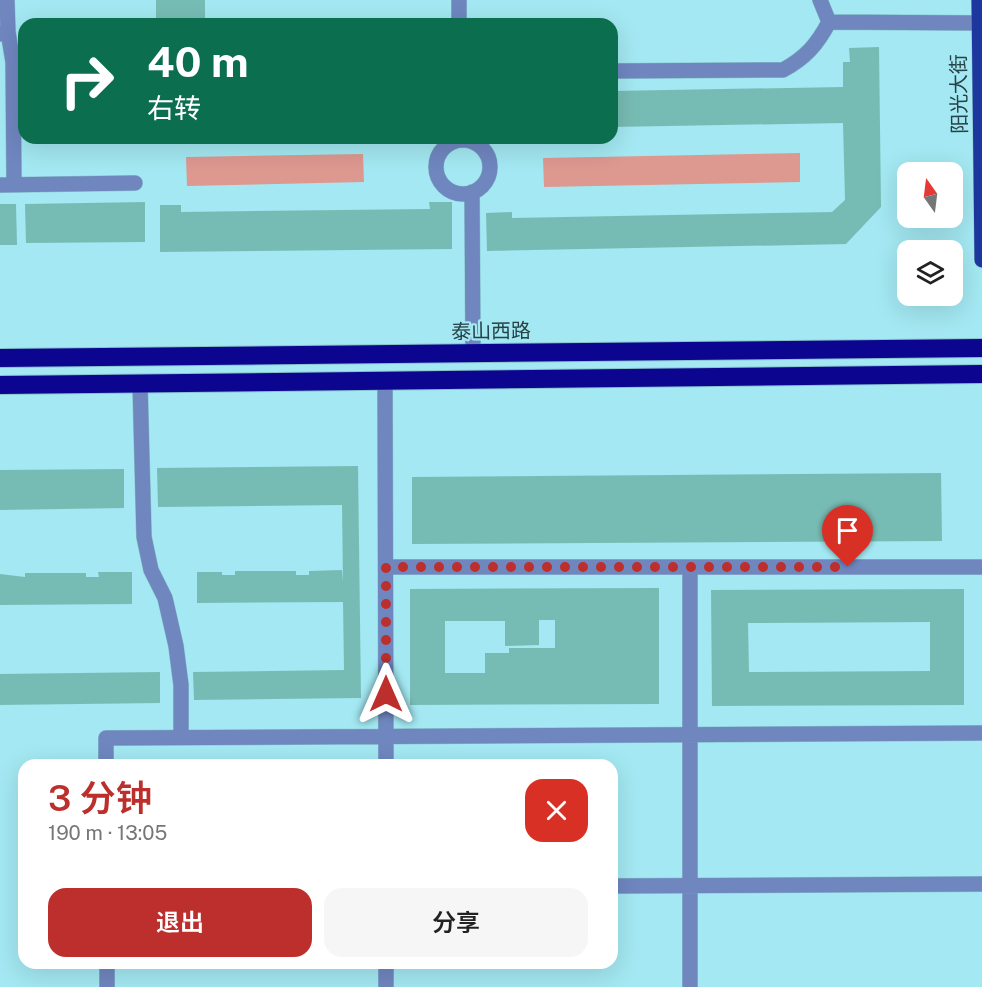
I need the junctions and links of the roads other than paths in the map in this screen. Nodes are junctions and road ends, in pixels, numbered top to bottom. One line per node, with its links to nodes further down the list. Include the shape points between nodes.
1 (8, 0): 8 (street)
2 (459, 0): 5 (street)
3 (820, 0): 6 (street)
4 (979, 0): 7 (main road, 阳光大街)
5 (459, 18)
6 (829, 22): 7 (street); 9 (street, via 819,41 801,60 783,69)
7 (980, 23): 15 (main road, 阳光大街)
8 (4, 33): 13 (street, via 13,62)
9 (618, 71)
10 (451, 144): 14 (street, via 441,152 436,170 440,180 456,193)
11 (477, 144): 14 (street, via 490,164 484,183)
12 (135, 183): 13 (street)
13 (7, 185)
14 (472, 192): 17 (street)
15 (982, 260)
16 (982, 348): 17 (highway, 泰山西路)
17 (473, 354): 18 (highway, 泰山西路)
18 (0, 358)
19 (982, 375): 20 (highway)
20 (386, 381): 21 (highway); 23 (street)
21 (141, 383): 22 (highway); 29 (street, via 144,537 176,645)
22 (0, 385)
23 (386, 567): 24 (street); 28 (street)
24 (690, 567): 25 (street); 27 (street)
25 (982, 567)
26 (982, 733): 27 (street)
27 (690, 735): 28 (street); 33 (street)
28 (386, 736): 29 (street); 31 (street)
29 (181, 738): 30 (street, via 106,738)
30 (106, 759)
31 (386, 759)
32 (982, 884): 33 (street)
33 (690, 885): 34 (street); 39 (street)
34 (618, 886)
35 (107, 969): 37 (street)
36 (386, 969): 38 (street)
37 (107, 987)
38 (386, 987)
39 (690, 987)

